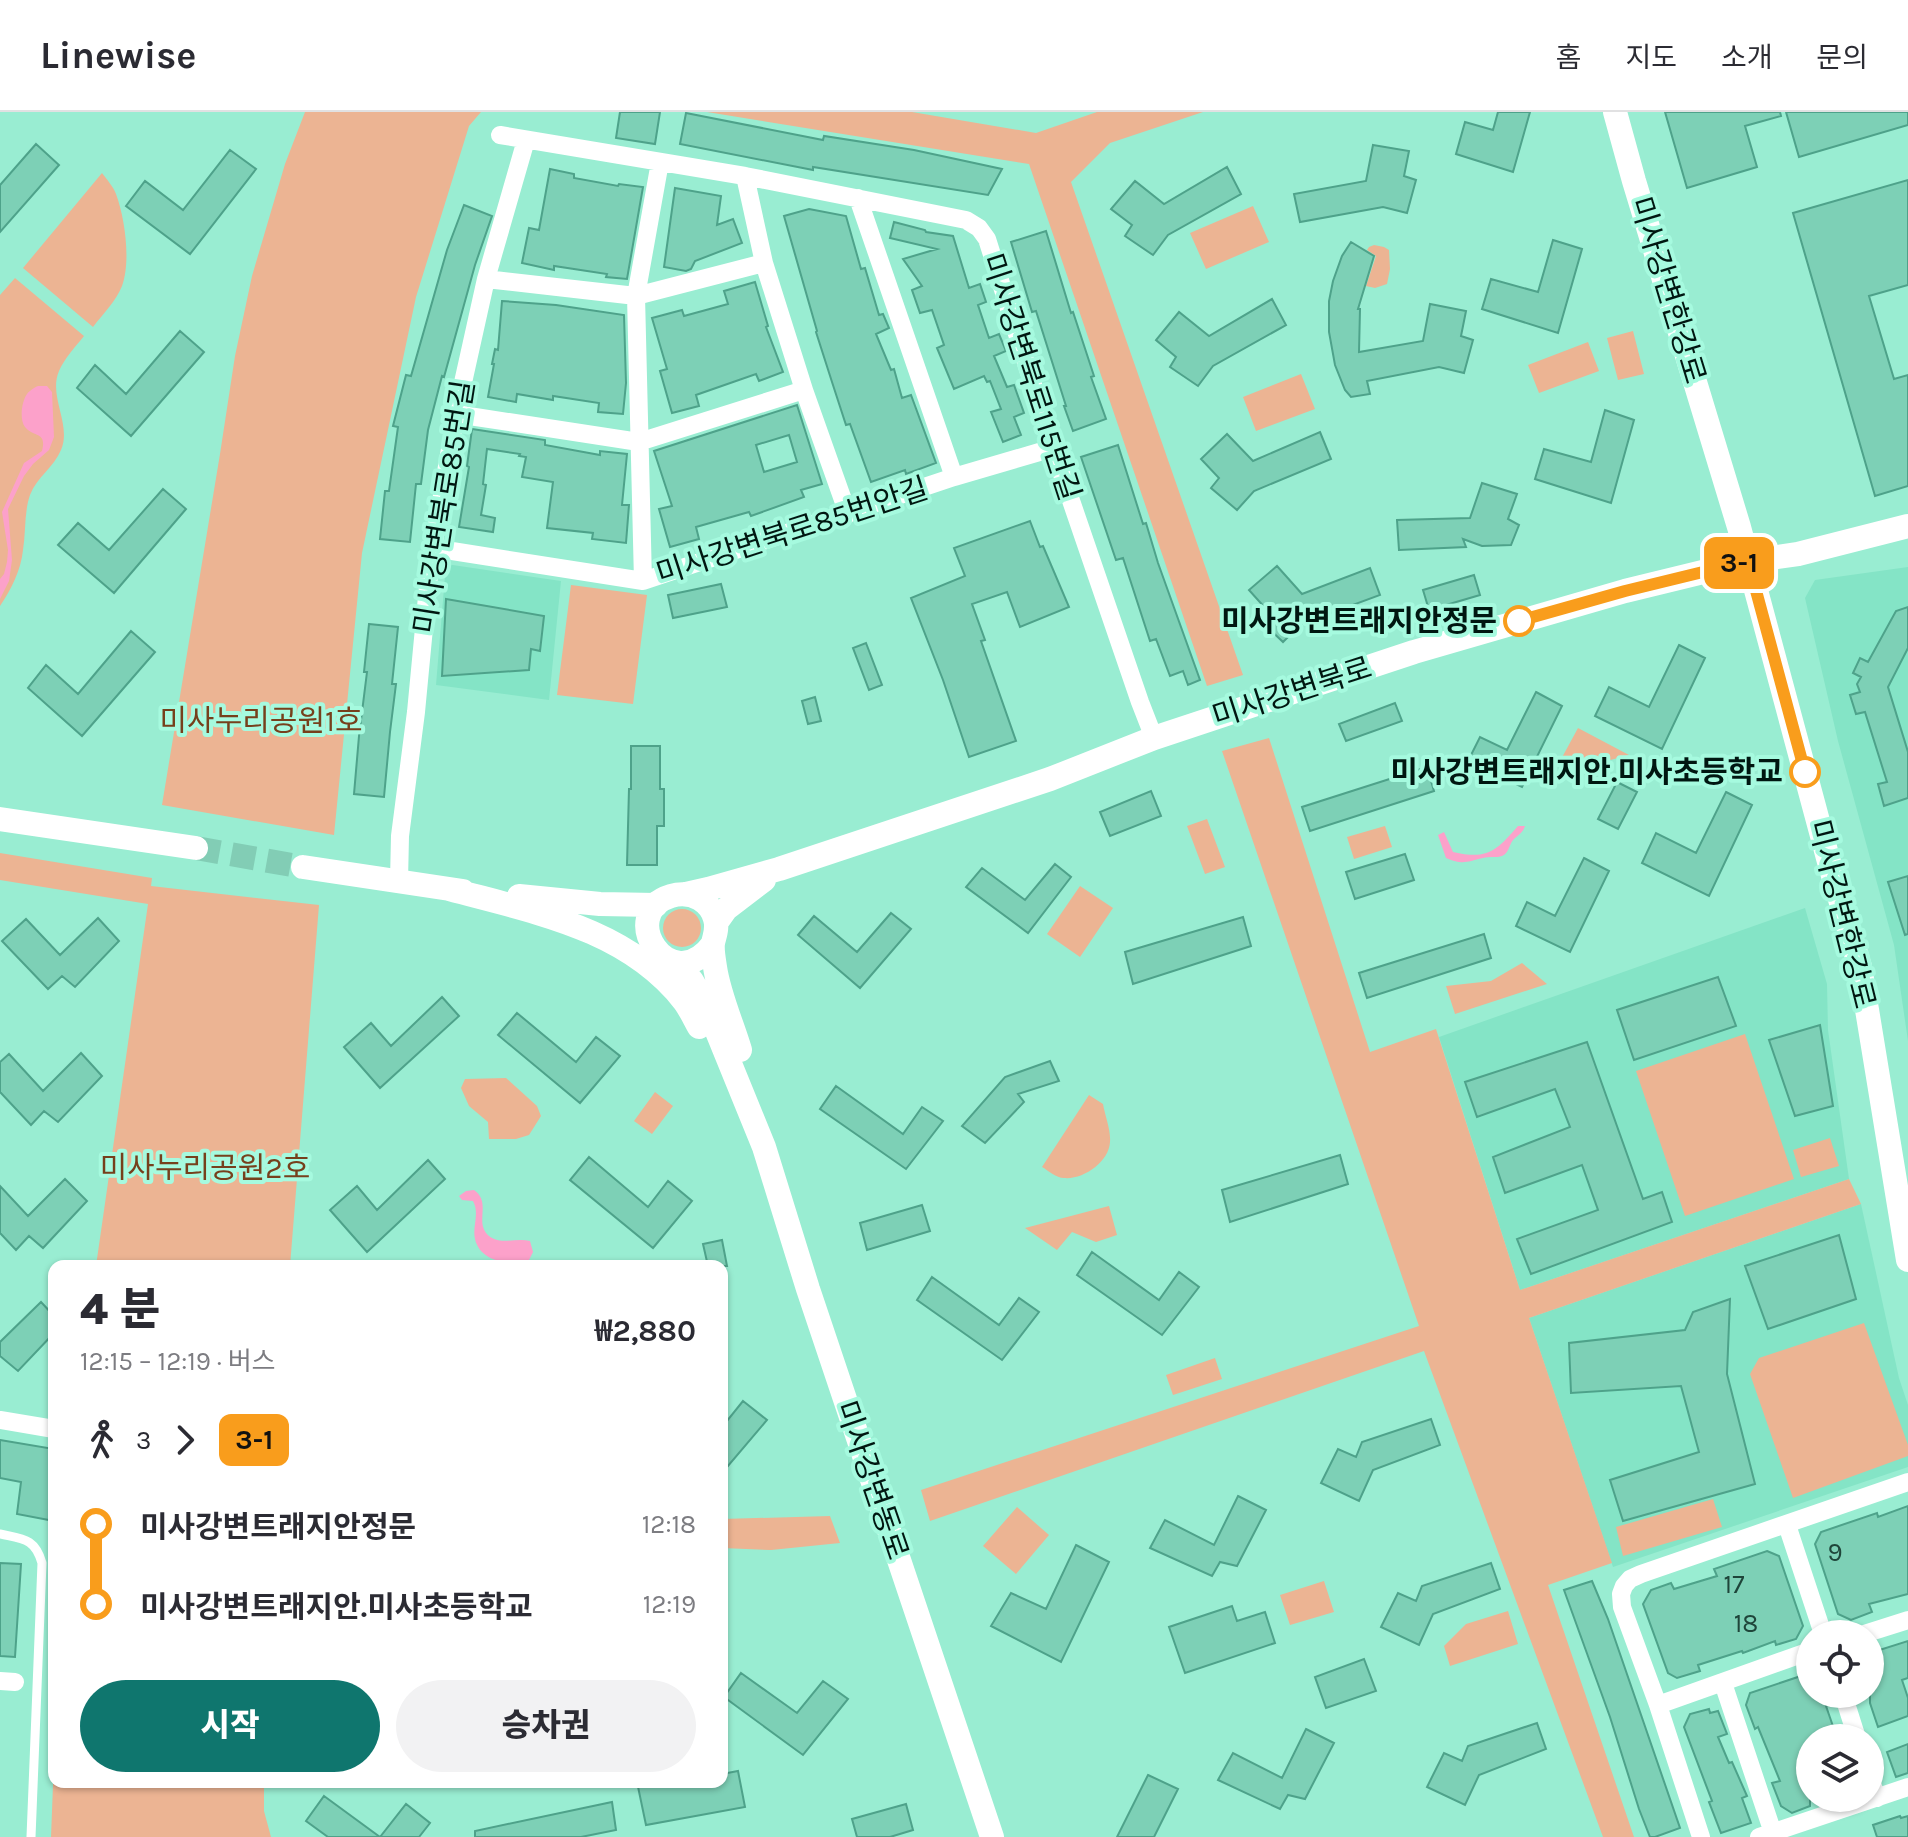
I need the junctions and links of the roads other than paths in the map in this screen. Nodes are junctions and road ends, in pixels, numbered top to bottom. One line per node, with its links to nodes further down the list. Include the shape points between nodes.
1 (1615, 112): 18 (main road, 미사강변한강로)
2 (500, 135): 3 (street, 미사강변북로115번길)
3 (526, 140): 4 (street, 미사강변북로115번길); 8 (street, 미사강변북로85번길)
4 (660, 162): 5 (street, 미사강변북로115번길); 9 (street)
5 (745, 176): 6 (street, 미사강변북로115번길); 7 (street)
6 (858, 198): 13 (street, 미사강변북로115번길, via 966,220 979,228 987,239); 14 (street)
7 (764, 263): 9 (street); 10 (street)
8 (486, 279): 9 (street); 11 (street, 미사강변북로85번길)
9 (636, 296): 12 (street)
10 (804, 390): 12 (street); 15 (street)
11 (456, 414): 12 (street); 17 (street, 미사강변북로85번길)
12 (639, 442): 19 (street)
13 (1053, 448): 14 (street, 미사강변북로85번안길); 20 (street, 미사강변북로115번길)
14 (954, 477): 15 (street, 미사강변북로85번안길)
15 (848, 514): 19 (street, 미사강변북로85번안길)
16 (1908, 526): 18 (main road, 미사강변북로)
17 (433, 548): 19 (street, 미사강변북로85번안길); 25 (street, 미사강변북로85번길)
18 (1748, 561): 20 (main road, 미사강변북로, via 1435,645); 34 (main road, 미사강변한강로, via 1860,967)
19 (643, 581)
20 (1154, 738): 24 (main road, 미사강변북로, via 1050,779)
21 (0, 819): 22 (main road)
22 (196, 848)
23 (303, 867): 25 (main road)
24 (779, 869): 27 (main road, 미사강변북로); 30 (main road, via 726,909)
25 (399, 881): 26 (main road)
26 (449, 889): 28 (main road); 33 (main road, via 585,928 648,966 686,1003)
27 (686, 894): 29 (main road); 30 (main road, via 713,912)
28 (522, 896): 29 (main road); 31 (main road)
29 (656, 905): 31 (main road, via 649,915)
30 (715, 933): 32 (main road, via 706,953 696,960); 33 (main road, via 716,971 739,1048)
31 (648, 939): 32 (main road)
32 (673, 962): 33 (main road, via 707,1007)
33 (753, 1123): 51 (main road, 미사강변동로)
34 (1908, 1260)
35 (0, 1420): 36 (street)
36 (48, 1428)
37 (1908, 1482): 38 (street)
38 (1787, 1525): 40 (street); 45 (street, via 1664,1565 1624,1586 1622,1607)
39 (0, 1534): 50 (lane, via 33,1545 42,1563)
40 (1818, 1620)
41 (1908, 1620): 42 (street)
42 (1884, 1628)
43 (1796, 1656): 44 (street)
44 (1723, 1683): 45 (street); 49 (street)
45 (1658, 1705): 52 (street)
46 (1908, 1787): 47 (street)
47 (1884, 1796)
48 (1835, 1812): 49 (street)
49 (1766, 1835)
50 (31, 1837)
51 (992, 1837)
52 (1701, 1837)

